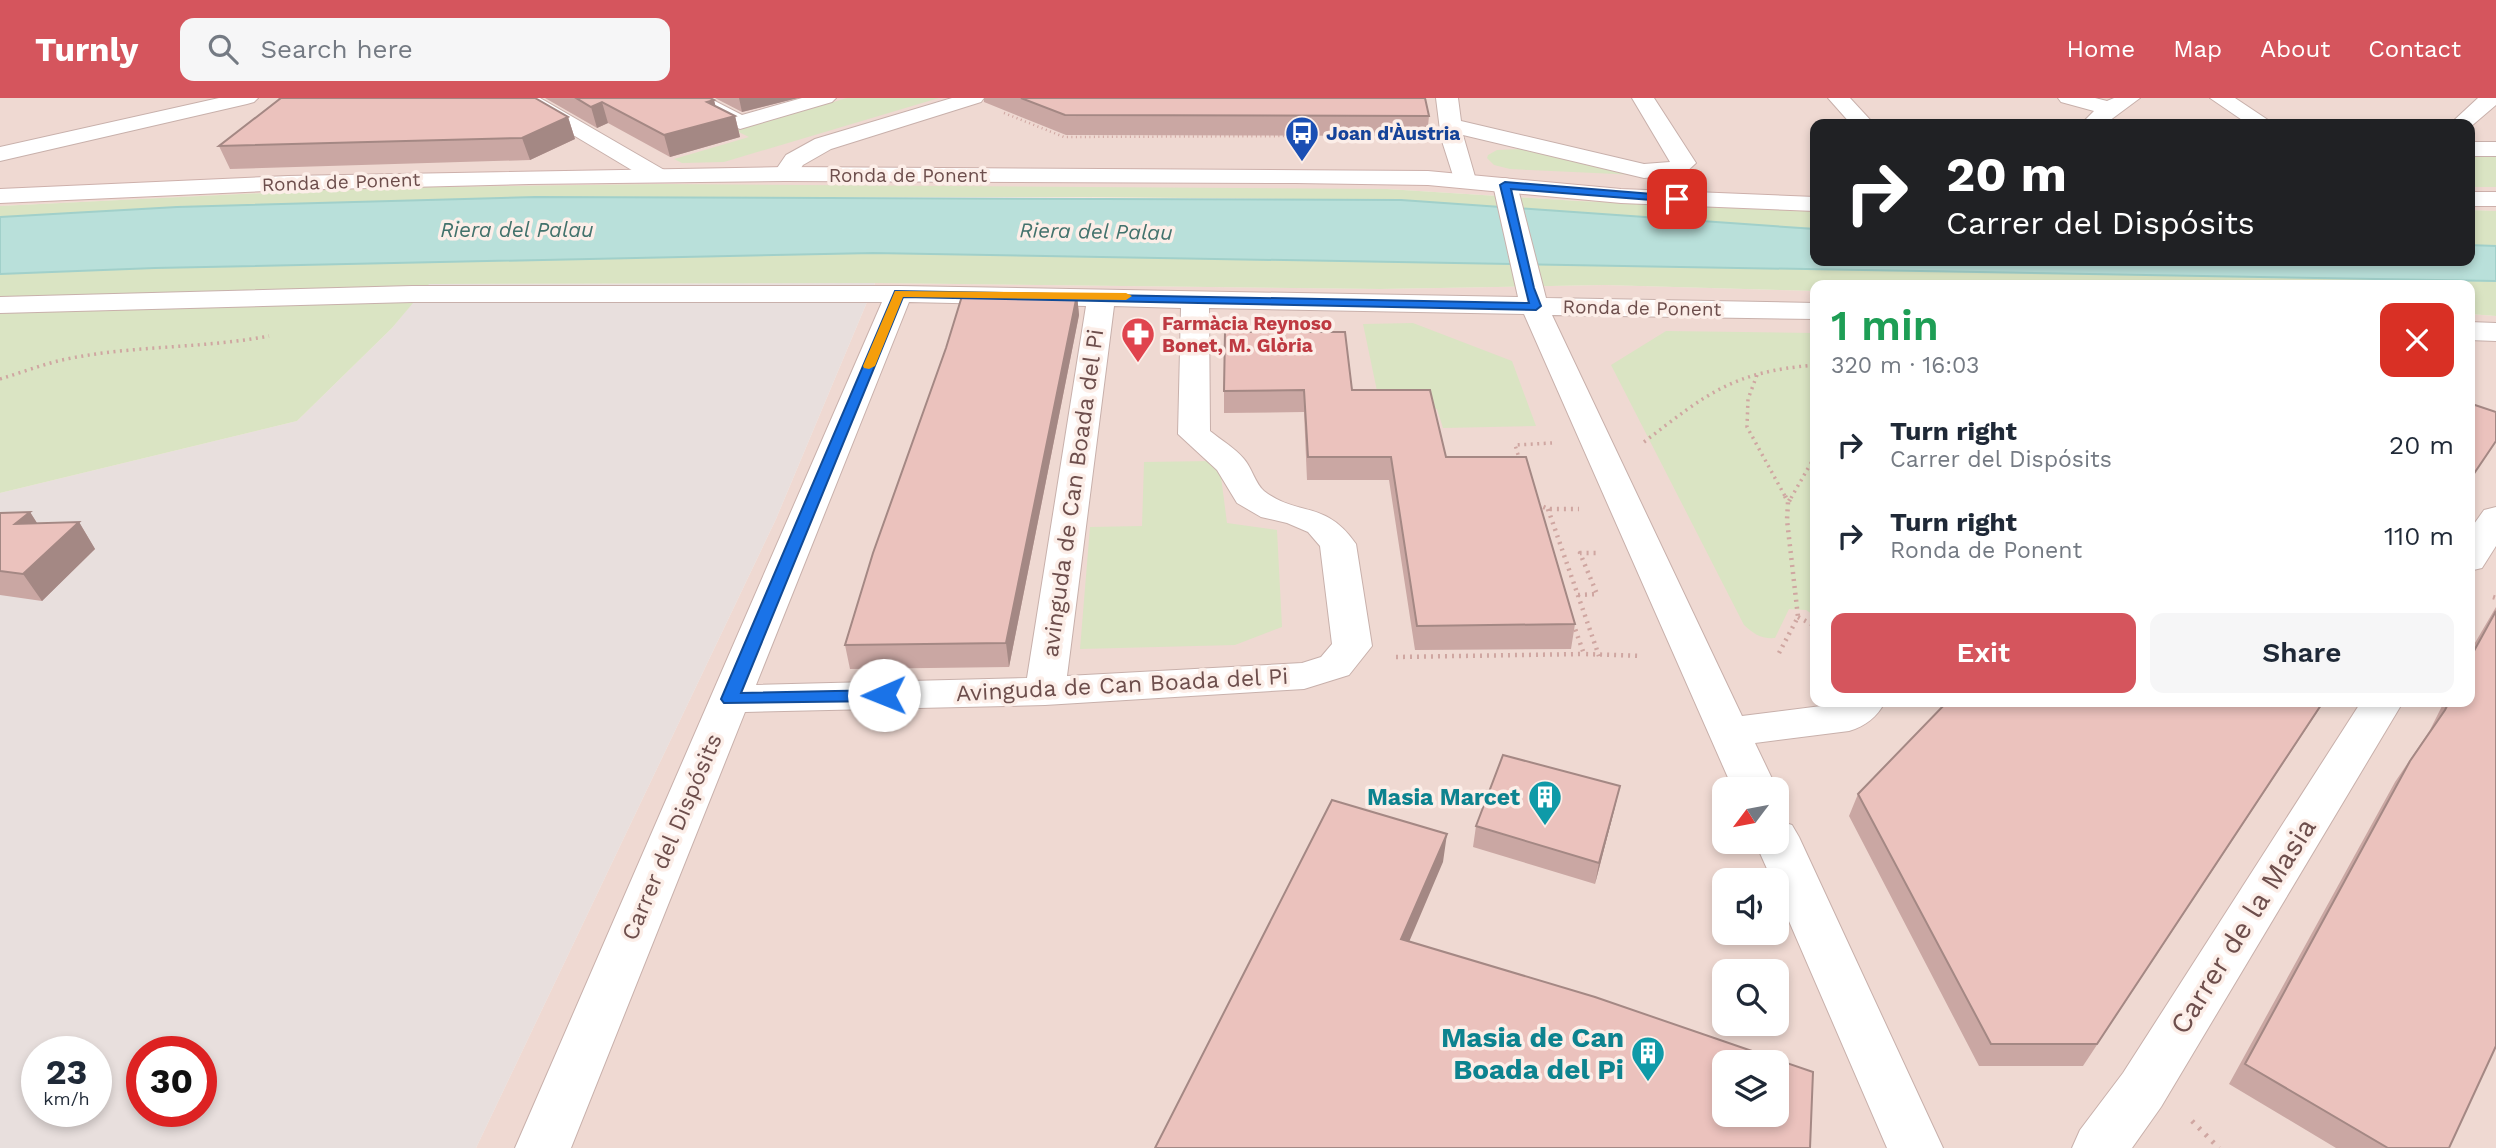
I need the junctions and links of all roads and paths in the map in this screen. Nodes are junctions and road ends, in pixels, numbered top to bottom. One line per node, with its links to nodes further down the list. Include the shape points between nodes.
1 (247, 98): 22 (street)
2 (525, 98): 24 (street)
3 (693, 98): 4 (street, via 740,122)
4 (825, 98)
5 (974, 98): 23 (street, via 823,144 794,160)
6 (1447, 98): 18 (street)
7 (1643, 98): 18 (street, via 1684,163 1676,169 1644,171)
8 (1838, 98): 14 (street)
9 (2068, 98): 12 (street)
10 (2220, 98): 16 (street)
11 (2478, 101): 17 (street)
12 (2120, 103): 15 (street)
13 (1000, 111): 19 (path, via 1064,137 1307,136 1308,140)
14 (1858, 119)
15 (2099, 119)
16 (2255, 119)
17 (2465, 119)
18 (1452, 126): 25 (street)
19 (1299, 140)
20 (2475, 149): 21 (street)
21 (2496, 149)
22 (0, 153)
23 (785, 174): 24 (street, Ronda de Ponent); 25 (street, Ronda de Ponent)
24 (659, 176): 26 (street, Ronda de Ponent, via 288,183)
25 (1464, 180): 27 (street, Ronda de Ponent)
26 (0, 196)
27 (1509, 196): 30 (street, Ronda de Ponent); 31 (street)
28 (2475, 199): 29 (street)
29 (2496, 199)
30 (1810, 204)
31 (1531, 293): 34 (street, Ronda de Ponent); 36 (street, Ronda de Ponent); 69 (street, via 1542,326)
32 (899, 294): 33 (street, Ronda de Ponent); 35 (street, Ronda de Ponent, via 412,294); 66 (street, Carrer del Dispósits)
33 (1101, 296): 34 (street, Ronda de Ponent); 65 (street, avinguda de Can Boada del Pi)
34 (1195, 298): 64 (street, avinguda de Can Boada del Pi, via 1194,434 1231,464 1249,496 1320,525 1338,544 1352,646 1335,666)
35 (0, 305)
36 (1810, 311)
37 (2475, 331): 38 (street)
38 (2496, 332)
39 (272, 335): 42 (path, via 227,344 200,343 62,360)
40 (1810, 365): 41 (path)
41 (1757, 375): 44 (path, via 1732,381 1706,396); 47 (path, via 1748,399 1747,427)
42 (0, 379)
43 (1553, 443): 46 (path, via 1515,445)
44 (1642, 444)
45 (1810, 465): 47 (path)
46 (1522, 468)
47 (1788, 502): 57 (path)
48 (2475, 506): 52 (street)
49 (1548, 509): 50 (path); 51 (path, via 1533,503); 55 (path)
50 (1580, 509)
51 (1537, 515)
52 (2496, 515): 53 (street)
53 (2475, 550)
54 (1598, 553): 55 (path, via 1580,553 1597,594)
55 (1577, 595): 61 (path)
56 (1571, 615): 60 (path)
57 (1798, 617): 58 (path); 59 (path)
58 (1810, 623)
59 (1779, 653)
60 (1584, 654): 61 (path); 63 (path)
61 (1599, 656): 62 (path)
62 (1642, 656)
63 (1388, 657)
64 (1304, 676): 65 (street, Avinguda de Can Boada del Pi)
65 (1045, 691): 66 (street, Avinguda de Can Boada del Pi)
66 (730, 699): 73 (street, Carrer del Dispósits)
67 (1860, 707): 69 (street, via 1849,717)
68 (2379, 707): 75 (street, Carrer de la Masia, via 2142,1090)
69 (1730, 732): 70 (street)
70 (1750, 777)
71 (1784, 854): 74 (street)
72 (2192, 1121): 76 (path)
73 (543, 1148)
74 (1915, 1148)
75 (2100, 1148)
76 (2219, 1148)

